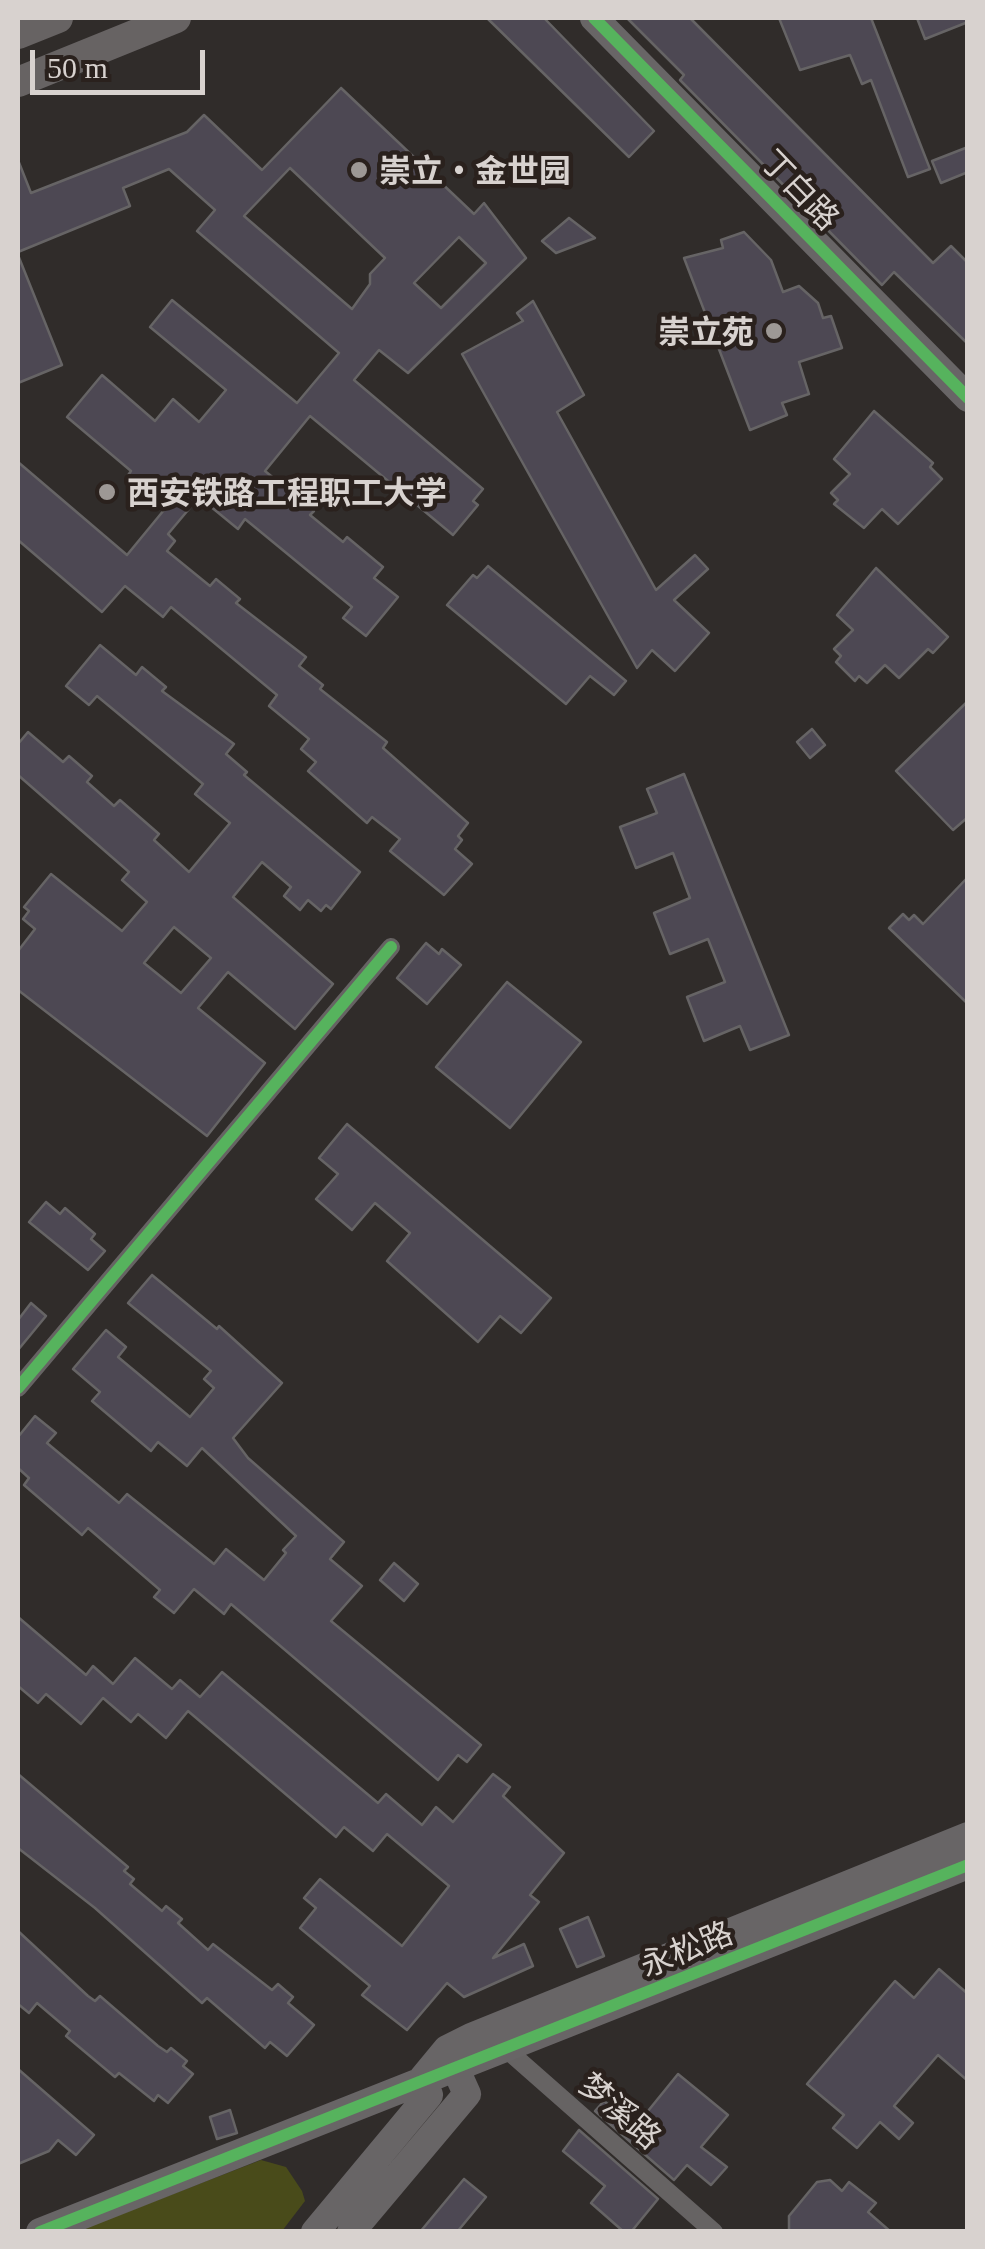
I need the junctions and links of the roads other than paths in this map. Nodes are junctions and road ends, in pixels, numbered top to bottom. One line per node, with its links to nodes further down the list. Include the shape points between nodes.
1 (58, 18): 4 (main road)
2 (176, 18): 5 (main road)
3 (594, 18): 6 (street, 丁白路)
4 (18, 34)
5 (18, 82)
6 (968, 398)
7 (391, 948): 8 (street)
8 (18, 1388)
9 (968, 1836): 11 (street, 永松路)
10 (968, 1864): 11 (street, 永松路)
11 (501, 2038): 12 (street, 永松路); 17 (street, 梦溪路)
12 (451, 2059): 13 (street, 永松路); 16 (street, via 467,2094)
13 (423, 2078): 14 (street, 永松路); 15 (street, via 429,2096)
14 (40, 2232)
15 (315, 2232)
16 (352, 2232)
17 (714, 2232)

